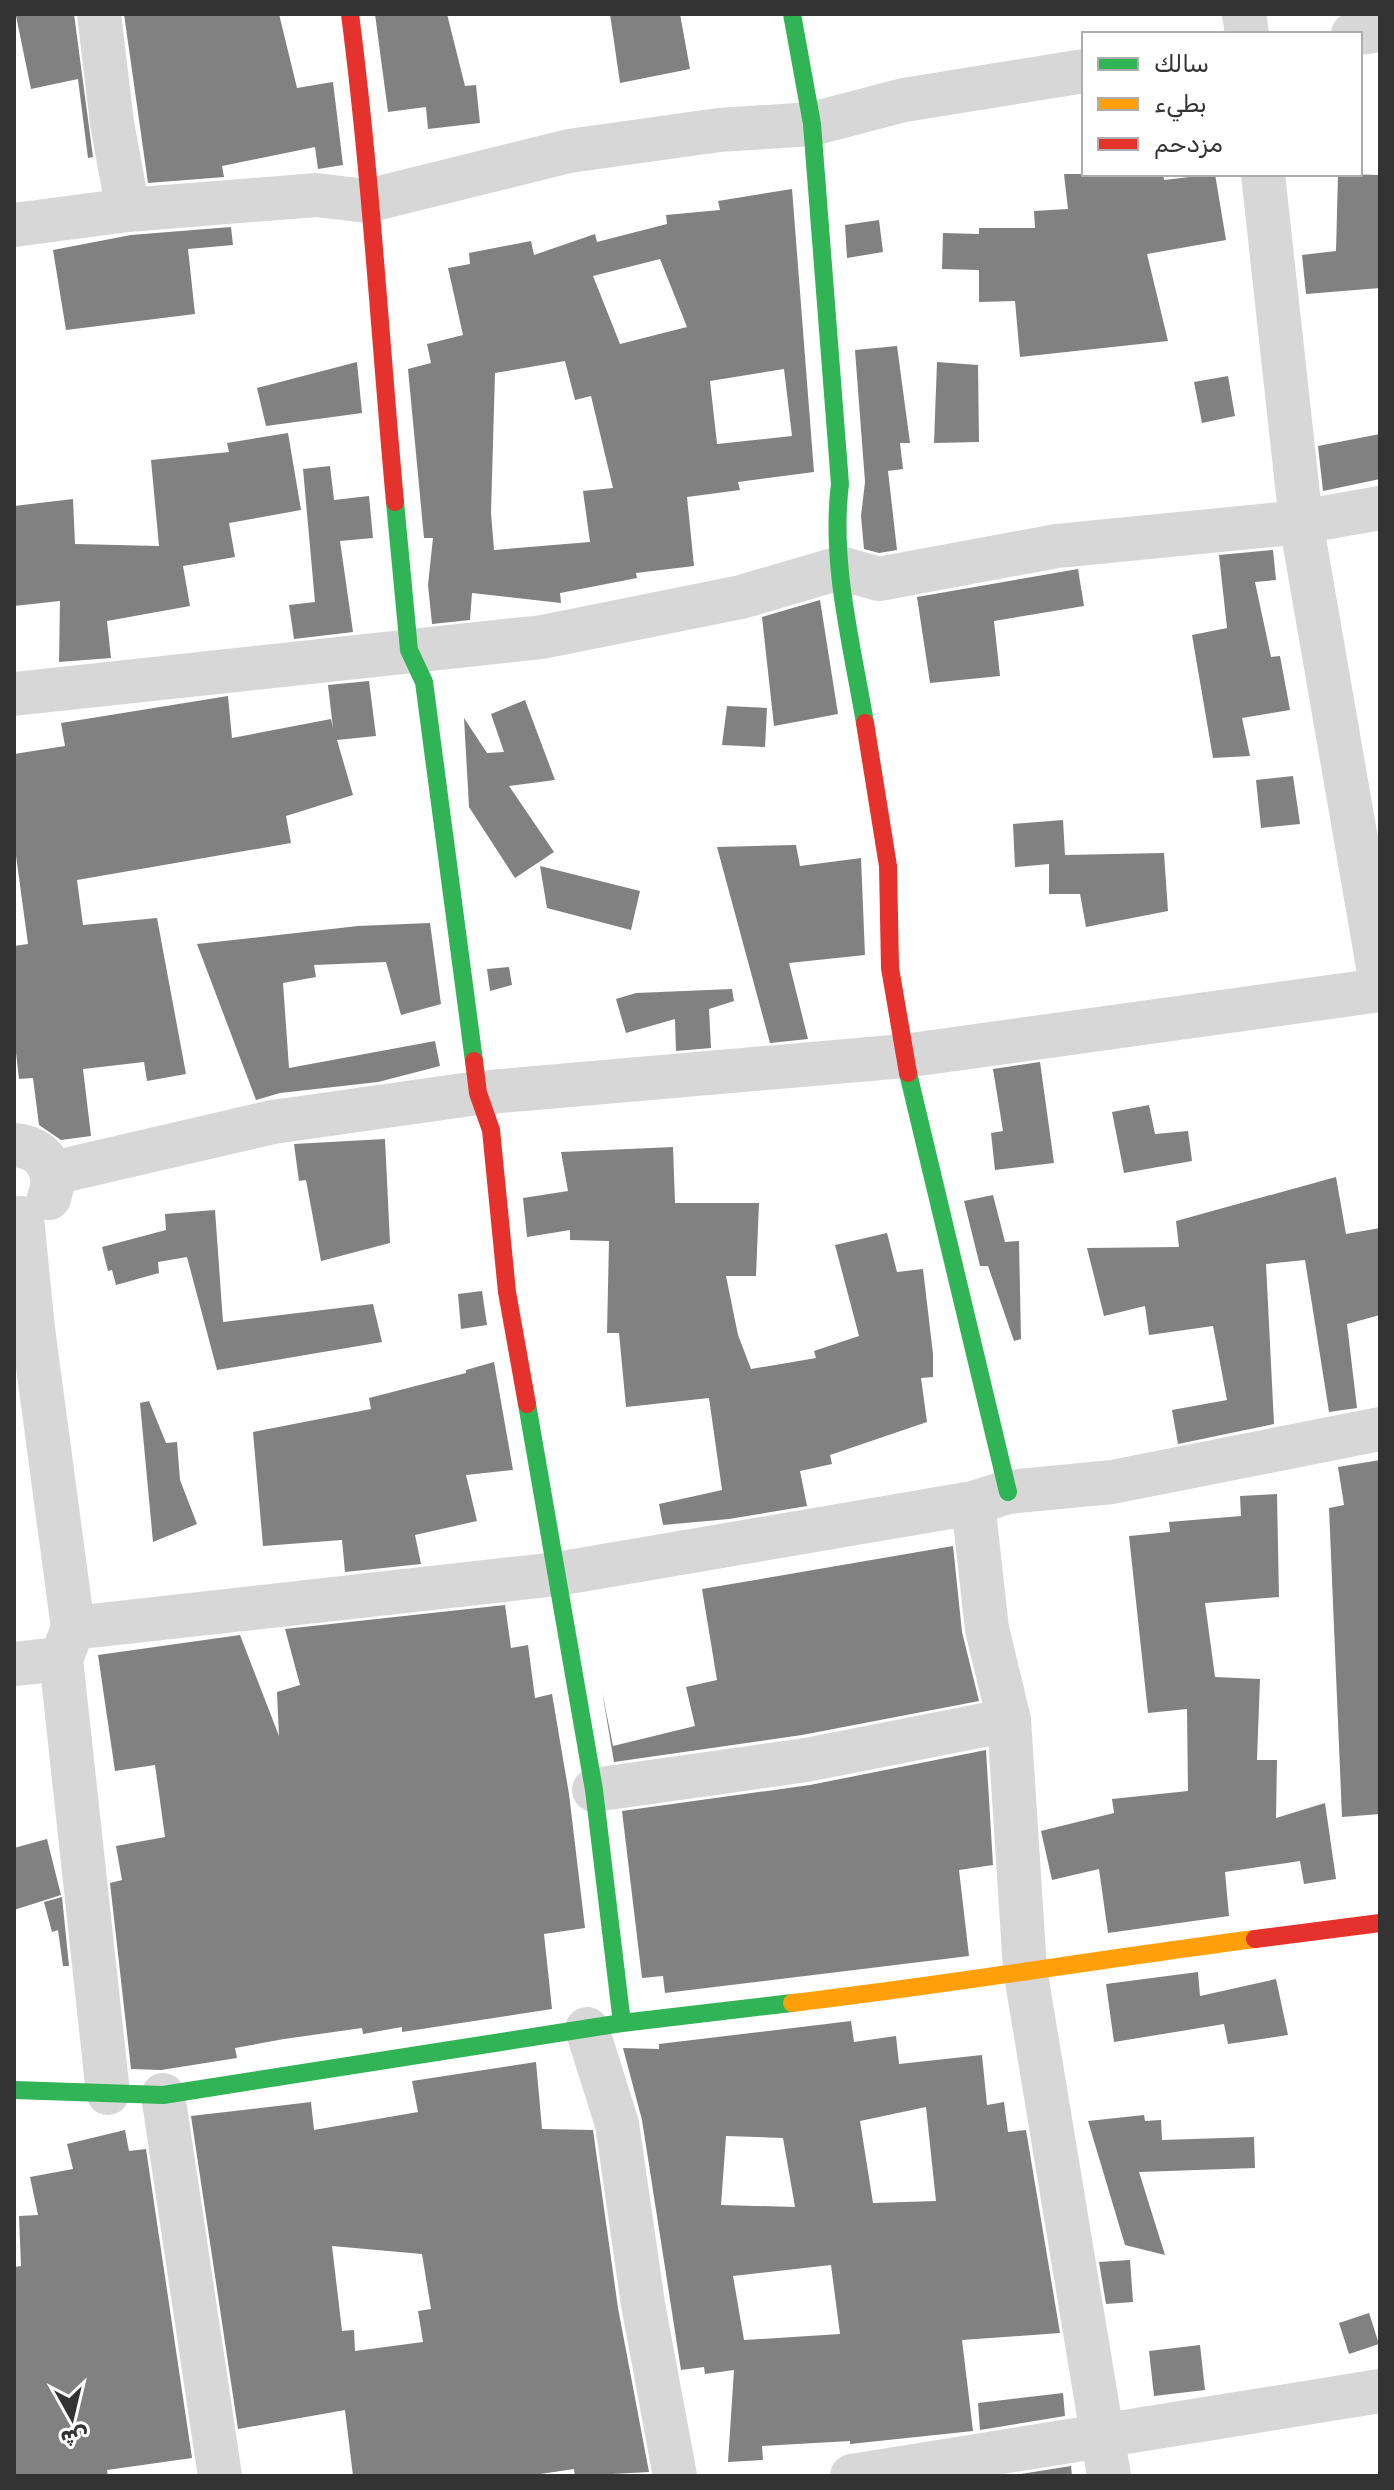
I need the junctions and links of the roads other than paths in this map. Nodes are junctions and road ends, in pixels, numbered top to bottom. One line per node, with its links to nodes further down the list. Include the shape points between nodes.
1 (99, 14): 8 (street)
2 (350, 14): 7 (street, via 368,156)
3 (792, 14): 5 (street)
4 (1082, 71): 5 (street, via 904,100)
5 (812, 124): 7 (street, via 719,130 569,151); 12 (street, via 840,484)
6 (1263, 176): 11 (street)
7 (367, 201): 8 (street, via 316,195); 13 (street)
8 (128, 210): 9 (street)
9 (14, 225)
10 (1380, 508): 11 (street)
11 (1301, 522): 12 (street, via 1057,546 879,579); 15 (street)
12 (840, 568): 13 (street, via 741,597 542,637); 17 (street, via 888,866 890,968)
13 (409, 650): 14 (street); 18 (street, via 424,682)
14 (14, 694)
15 (1380, 978)
16 (1380, 990): 17 (street)
17 (904, 1056): 18 (street); 23 (street)
18 (478, 1093): 20 (street, via 273,1122); 24 (street, via 491,1130 507,1292)
19 (14, 1145): 20 (street, via 40,1153)
20 (53, 1173): 21 (street, via 44,1207)
21 (18, 1218): 25 (street)
22 (1380, 1429): 23 (street, via 1112,1482)
23 (990, 1498): 24 (street); 27 (street, via 987,1629)
24 (557, 1574): 25 (street); 28 (street)
25 (67, 1644): 26 (street); 33 (street)
26 (14, 1664)
27 (1009, 1720): 28 (street, via 806,1760); 30 (street)
28 (594, 1790): 31 (street)
29 (1380, 1923): 30 (street)
30 (1025, 1969): 31 (street, via 960,1983); 36 (street)
31 (605, 2026): 34 (street); 38 (street, via 643,2304)
32 (14, 2090): 33 (street)
33 (108, 2093): 34 (street)
34 (163, 2095): 37 (street)
35 (1380, 2391): 36 (street)
36 (1106, 2456): 39 (street)
37 (220, 2476)
38 (675, 2476)
39 (852, 2476)

